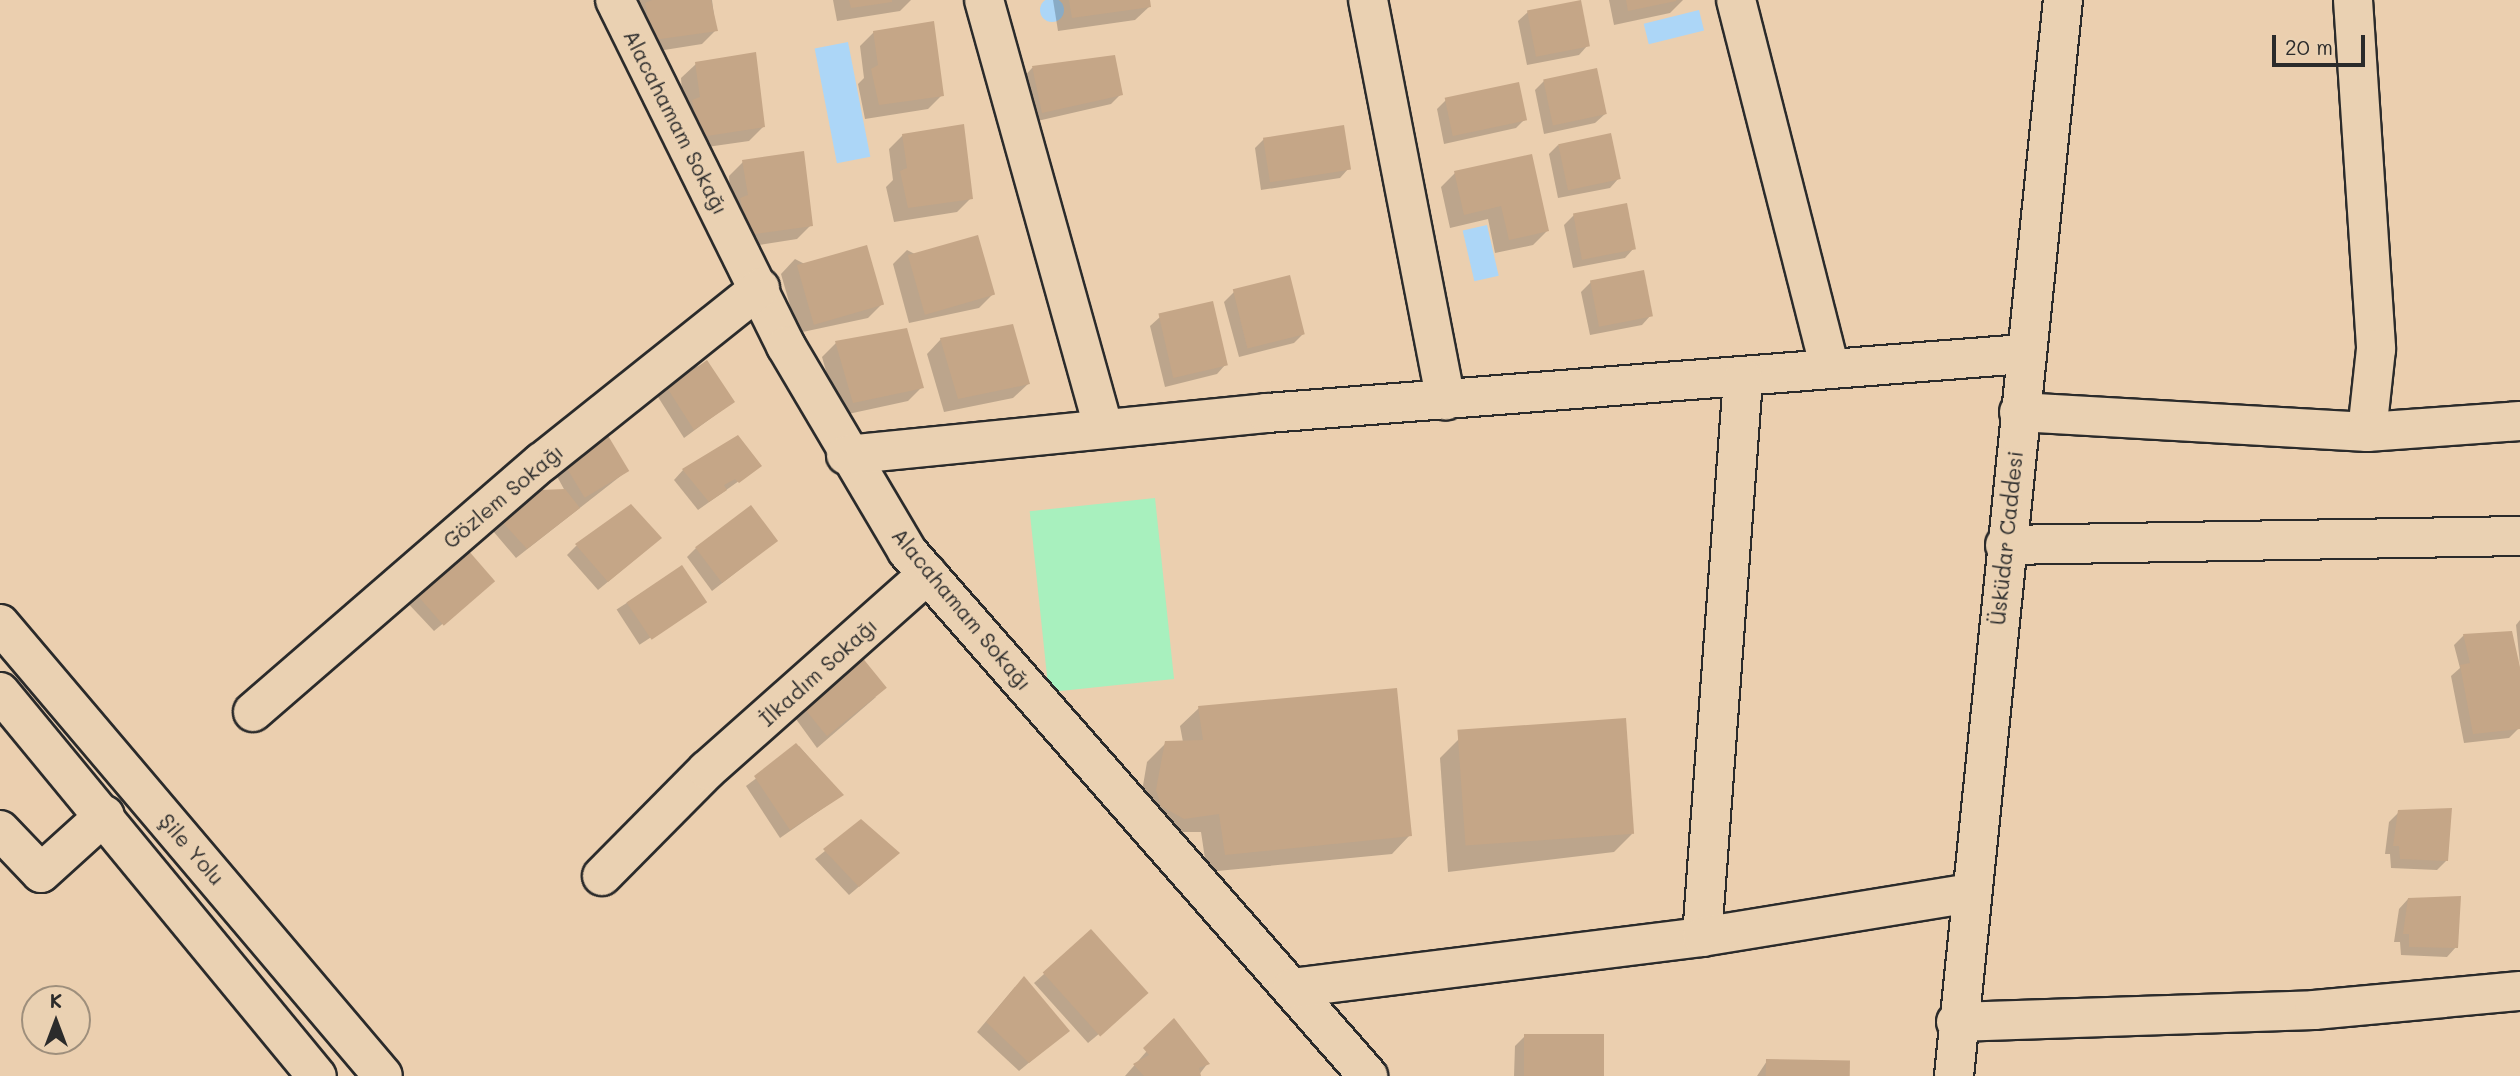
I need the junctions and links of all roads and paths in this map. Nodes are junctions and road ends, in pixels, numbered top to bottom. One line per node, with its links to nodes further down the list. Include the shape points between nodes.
1 (615, 0): 7 (main road, Alacahamam Sokağı)
2 (984, 0): 14 (main road)
3 (1368, 0): 11 (main road)
4 (1736, 0): 9 (main road)
5 (2063, 0): 8 (main road, Üsküdar Caddesi)
6 (2353, 0): 15 (main road, via 2376,349)
7 (760, 288): 16 (main road, Alacahamam Sokağı); 22 (main road, Gözlem Sokağı, via 542,462)
8 (2024, 355): 9 (main road); 12 (main road, Üsküdar Caddesi)
9 (1830, 368): 10 (main road)
10 (1743, 379): 11 (main road); 27 (main road)
11 (1446, 400): 14 (main road)
12 (2018, 412): 15 (main road); 18 (main road, Üsküdar Caddesi)
13 (2520, 421): 15 (main road)
14 (1104, 429): 16 (main road)
15 (2367, 432)
16 (846, 455): 19 (main road, Alacahamam Sokağı)
17 (2520, 536): 18 (main road)
18 (2005, 545): 26 (main road, Üsküdar Caddesi)
19 (928, 574): 25 (main road, İlkadım Sokağı, via 707,770); 28 (main road, Alacahamam Sokağı)
20 (0, 624): 32 (main road, Şile Yolu)
21 (0, 692): 23 (main road)
22 (253, 712)
23 (105, 815): 24 (main road, via 41,873); 31 (main road)
24 (0, 830)
25 (603, 876)
26 (1970, 893): 27 (main road); 30 (main road, Üsküdar Caddesi)
27 (1702, 937): 28 (main road)
28 (1292, 988): 33 (main road, Alacahamam Sokağı)
29 (2520, 991): 30 (main road, via 2314,1010)
30 (1956, 1022): 34 (main road, Üsküdar Caddesi)
31 (317, 1076)
32 (383, 1076)
33 (1368, 1076)
34 (1954, 1076)

